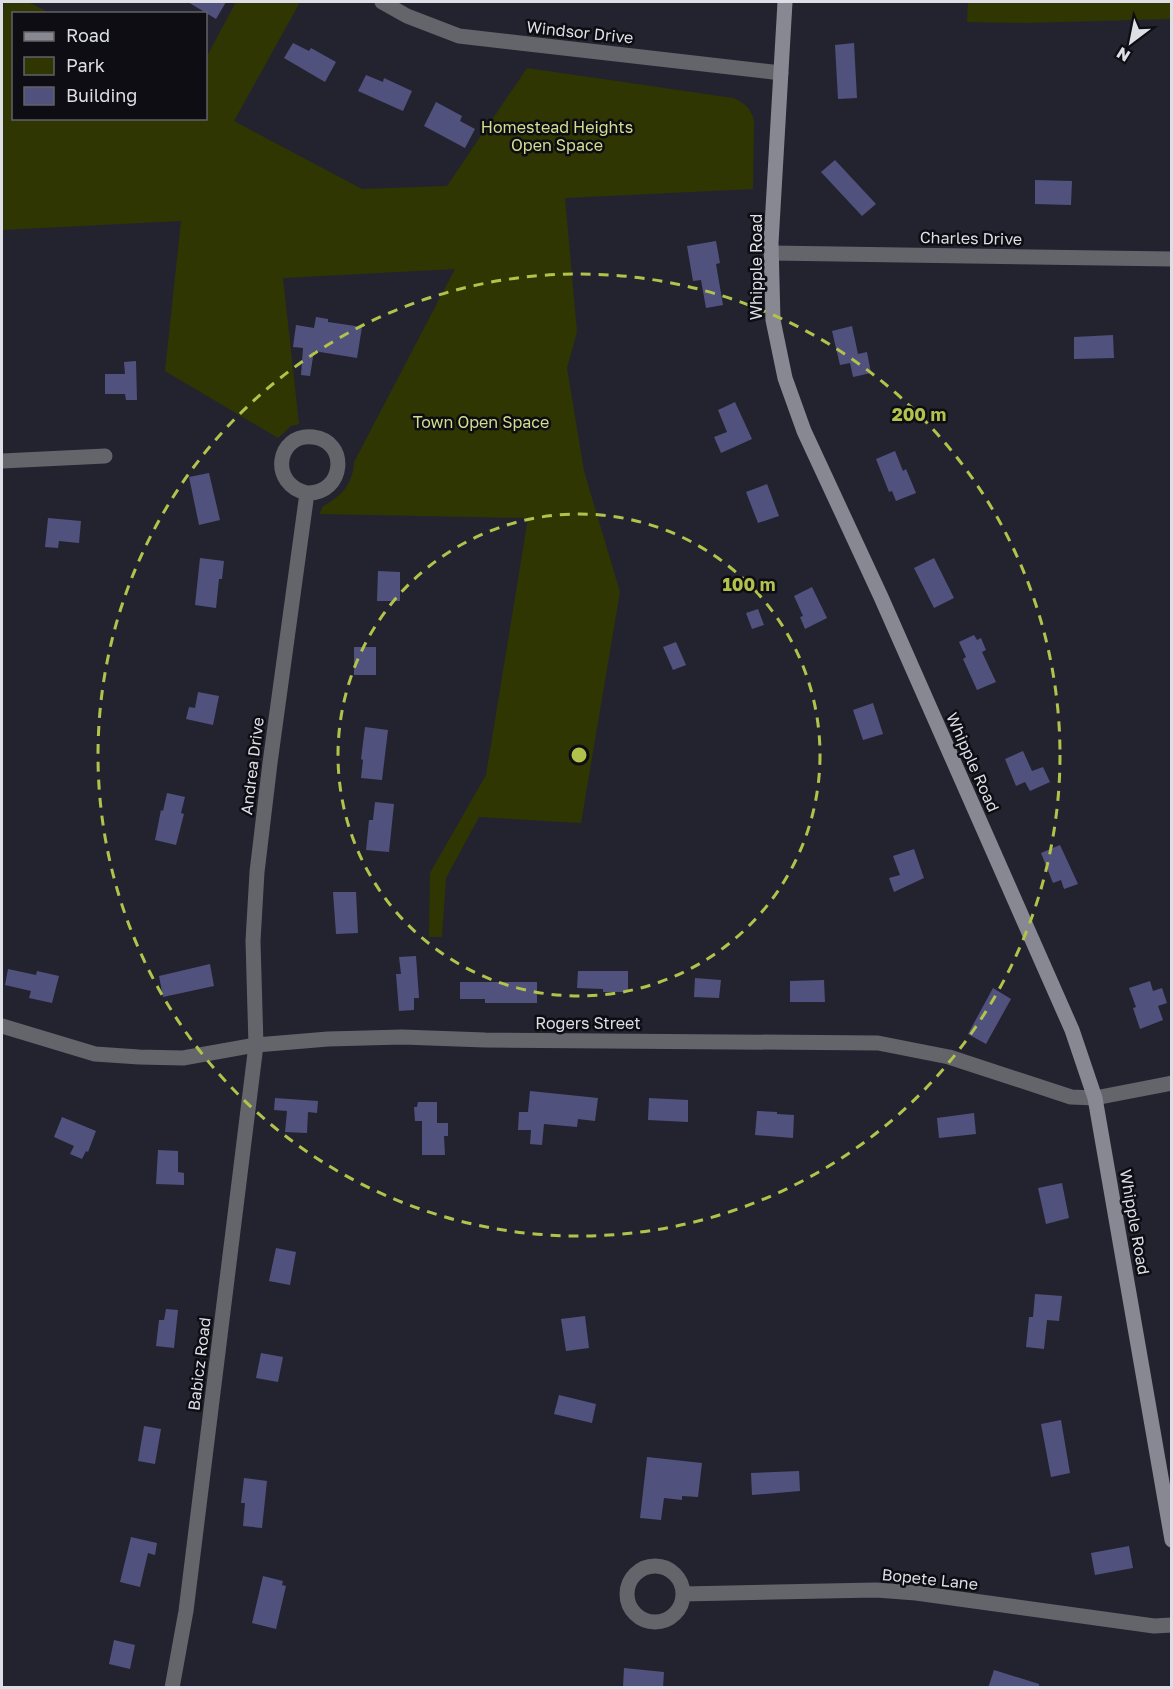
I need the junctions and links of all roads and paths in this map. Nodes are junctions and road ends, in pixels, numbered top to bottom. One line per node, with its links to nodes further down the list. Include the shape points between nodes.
1 (382, 2): 3 (street, Windsor Drive, via 459,36)
2 (785, 2): 3 (main road, Whipple Road)
3 (781, 73): 4 (main road, Whipple Road)
4 (771, 254): 5 (street, Charles Drive); 12 (main road, Whipple Road, via 772,320 785,378 804,431 1072,1030)
5 (1172, 259)
6 (105, 456): 7 (street)
7 (2, 461)
8 (307, 494): 10 (street, Andrea Drive, via 257,872 253,941)
9 (2, 1026): 10 (street, Rogers Street, via 95,1054 183,1058)
10 (256, 1045): 12 (street, Rogers Street, via 402,1037 882,1043 949,1057 1071,1097); 16 (street, Babicz Road, via 186,1611)
11 (1172, 1083): 12 (street, Rogers Street)
12 (1095, 1098): 13 (main road, Whipple Road)
13 (1172, 1540)
14 (683, 1594): 15 (street, Bopete Lane, via 876,1590 1154,1626)
15 (1172, 1625)
16 (172, 1688)

